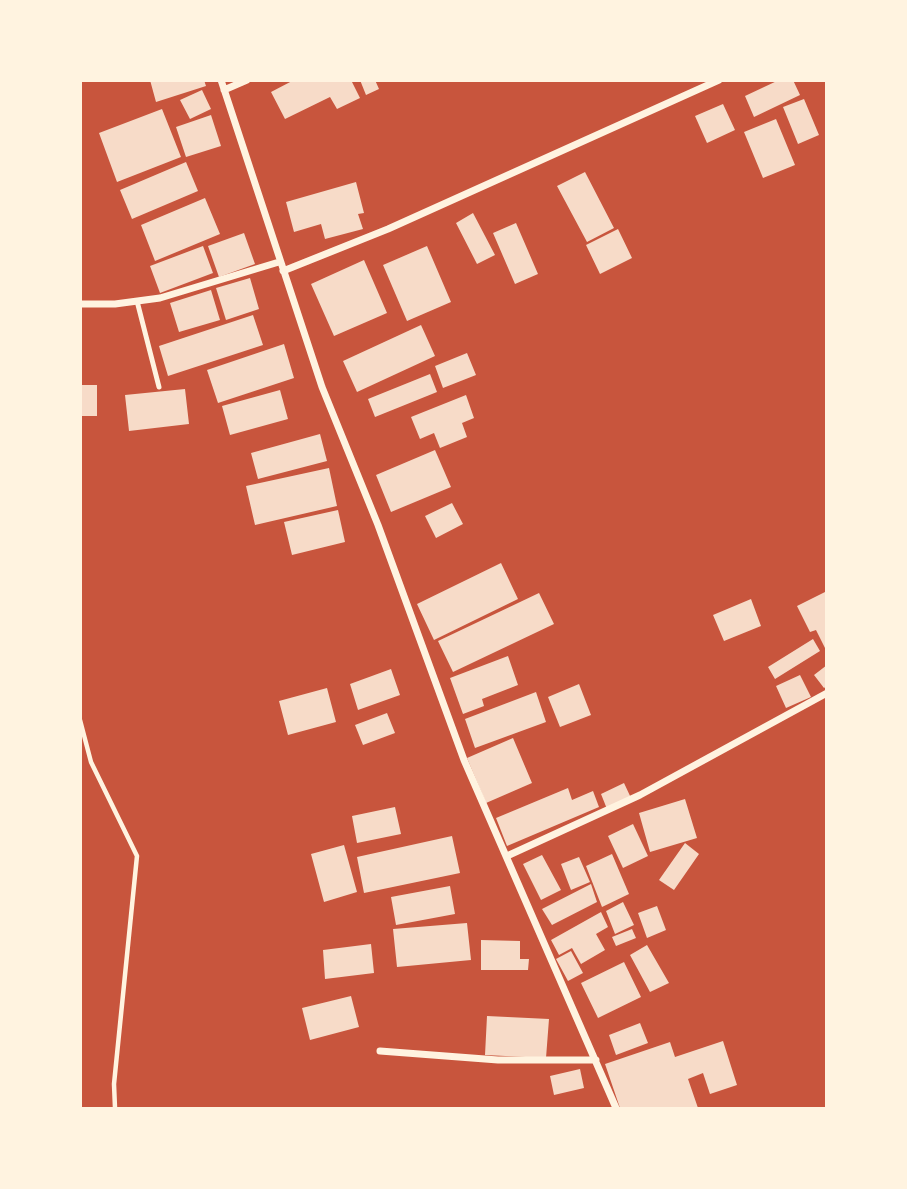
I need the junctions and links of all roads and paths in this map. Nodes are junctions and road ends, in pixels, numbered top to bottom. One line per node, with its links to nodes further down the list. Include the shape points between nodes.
1 (221, 80): 4 (street)
2 (247, 80): 4 (street)
3 (719, 80): 6 (street, via 388,229)
4 (224, 90): 5 (street)
5 (279, 262): 6 (street); 7 (street)
6 (283, 271): 12 (street, via 464,760)
7 (137, 301): 8 (street); 9 (lane)
8 (80, 304)
9 (159, 387)
10 (827, 693): 12 (street, via 640,795)
11 (80, 720): 15 (path, via 91,762 137,856)
12 (507, 856): 14 (street)
13 (380, 1051): 14 (street, via 499,1060)
14 (596, 1060): 16 (street)
15 (115, 1108)
16 (616, 1108)

